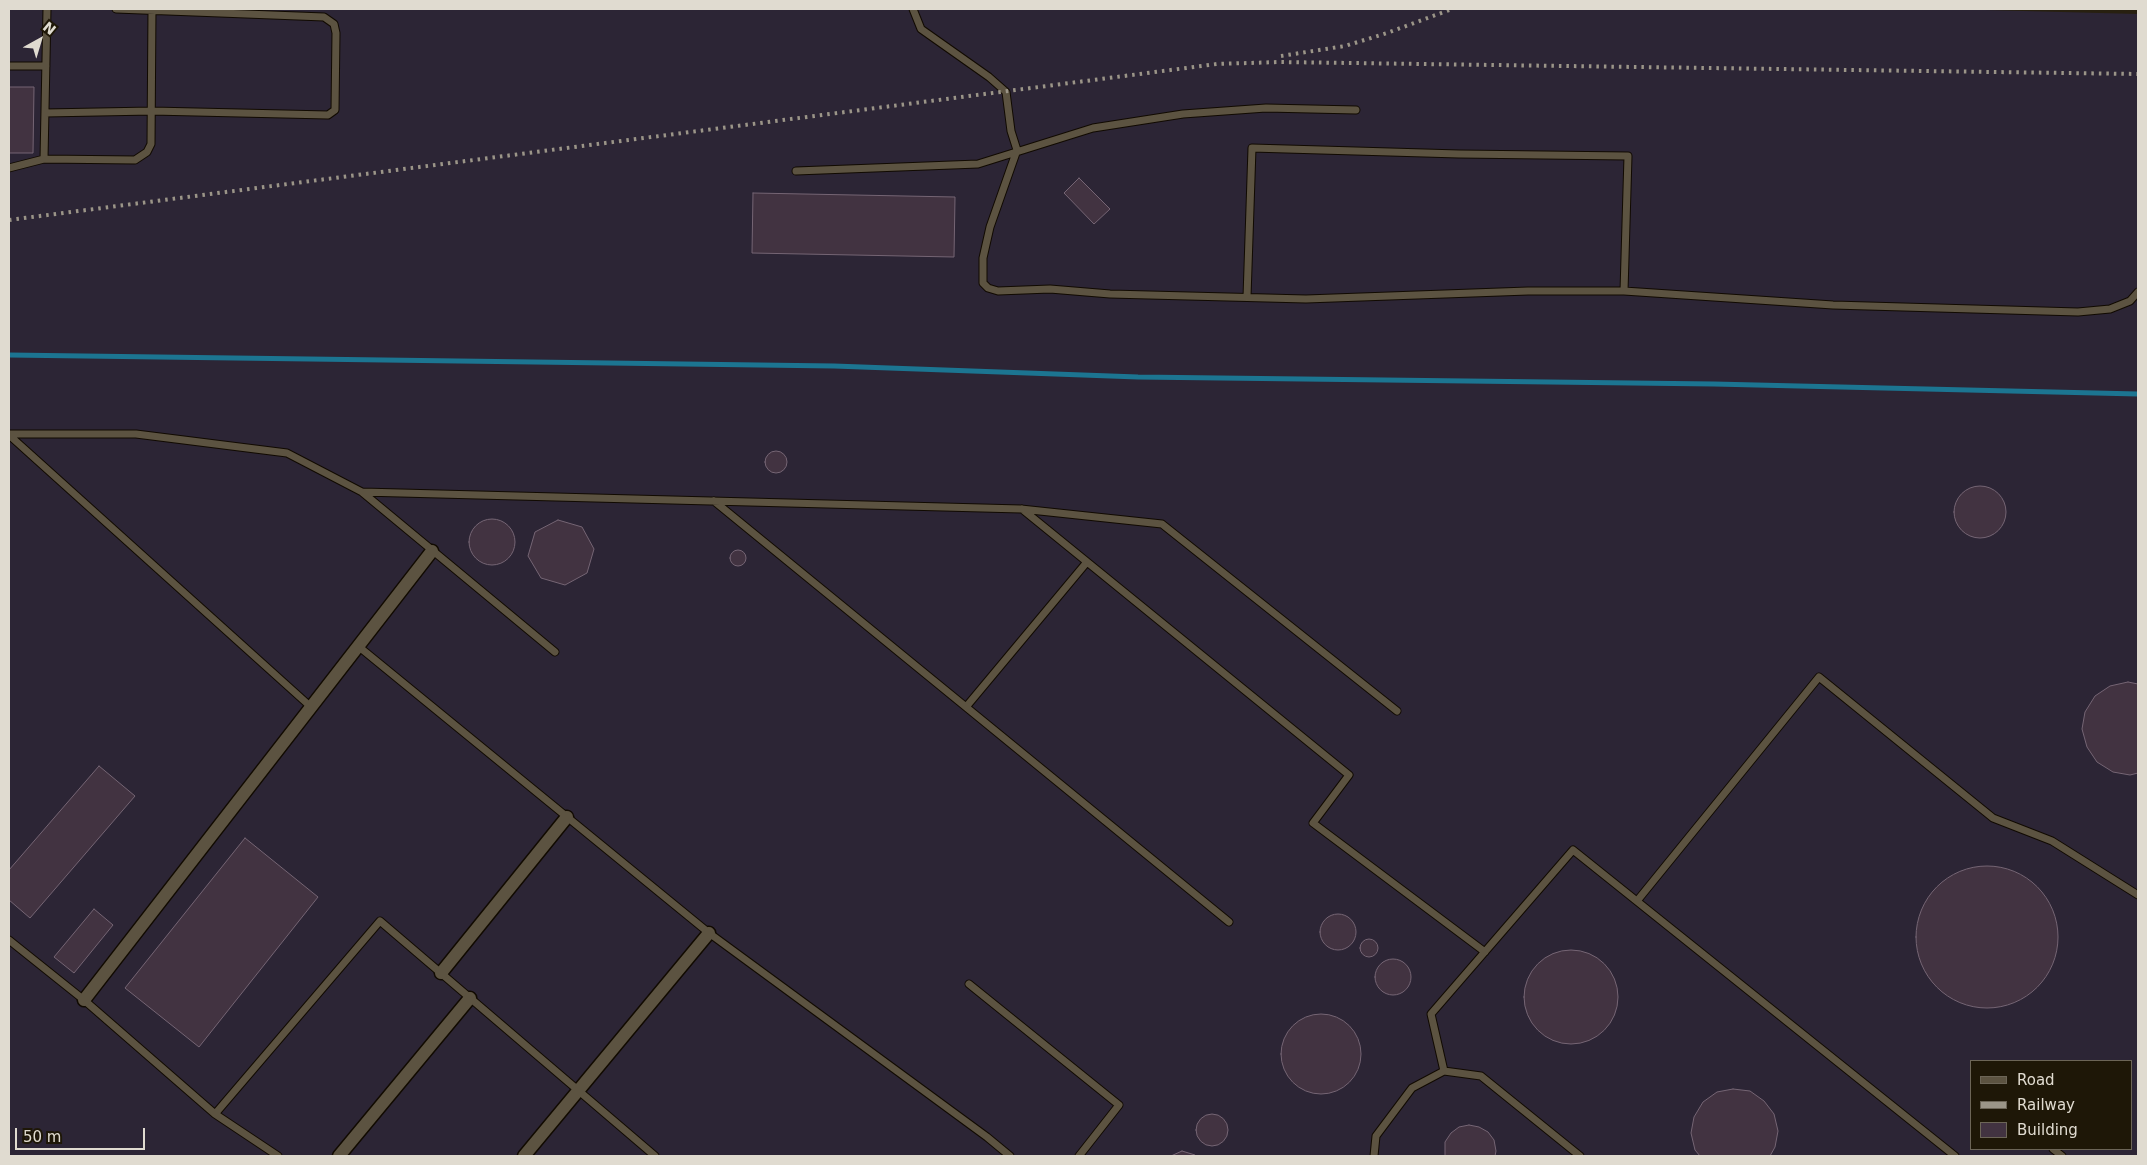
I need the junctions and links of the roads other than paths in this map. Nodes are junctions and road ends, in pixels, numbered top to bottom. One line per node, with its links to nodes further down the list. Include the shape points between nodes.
1 (47, 9): 6 (lane)
2 (116, 9): 3 (lane)
3 (152, 9): 8 (lane); 8 (lane, via 324,17 334,24 336,33 335,110 328,115)
4 (913, 9): 10 (lane, via 921,29 1006,92)
5 (9, 66): 6 (lane)
6 (46, 66): 9 (lane)
7 (1356, 110): 10 (lane, via 1266,108 1183,114 1093,128)
8 (152, 111): 9 (lane); 11 (lane, via 152,144 135,160)
9 (45, 113): 11 (lane)
10 (1017, 150): 13 (lane, via 978,164); 16 (lane, via 990,227 983,258 983,283 988,288 998,291 1050,289)
11 (44, 159): 12 (lane)
12 (9, 168)
13 (796, 171)
14 (1624, 291): 15 (lane, via 1833,306 2078,312 2110,308 2130,301); 16 (lane); 16 (lane, via 1628,156 1252,148)
15 (2138, 292)
16 (1247, 298)
17 (9, 434): 18 (lane, via 136,434 287,454); 25 (lane)
18 (362, 492): 19 (lane); 21 (lane)
19 (714, 501): 20 (lane); 26 (lane)
20 (1021, 509): 22 (lane); 27 (lane, via 1162,524)
21 (432, 550): 23 (street); 24 (lane)
22 (1087, 562): 26 (lane); 34 (lane, via 1349,775 1313,823)
23 (358, 646): 25 (street); 28 (lane)
24 (555, 652)
25 (311, 706): 38 (street)
26 (966, 707): 31 (lane)
27 (1397, 711)
28 (567, 817): 32 (lane); 35 (street)
29 (2138, 895): 30 (lane, via 2052,841 1993,818 1819,677)
30 (1637, 901): 34 (lane, via 1573,850); 50 (lane)
31 (1230, 922)
32 (709, 933): 40 (street); 46 (lane)
33 (9, 940): 38 (lane)
34 (1485, 952): 39 (lane, via 1431,1014)
35 (441, 973): 37 (lane); 41 (lane, via 380,922)
36 (969, 984): 47 (lane, via 1119,1105)
37 (470, 998): 40 (lane); 43 (street)
38 (84, 1000): 41 (lane)
39 (1444, 1071): 48 (lane, via 1412,1088 1376,1136); 49 (lane, via 1481,1076)
40 (578, 1091): 44 (street); 45 (lane)
41 (215, 1114): 42 (lane)
42 (278, 1156)
43 (339, 1156)
44 (524, 1156)
45 (655, 1156)
46 (1010, 1156)
47 (1079, 1156)
48 (1374, 1156)
49 (1580, 1156)
50 (1955, 1156)

